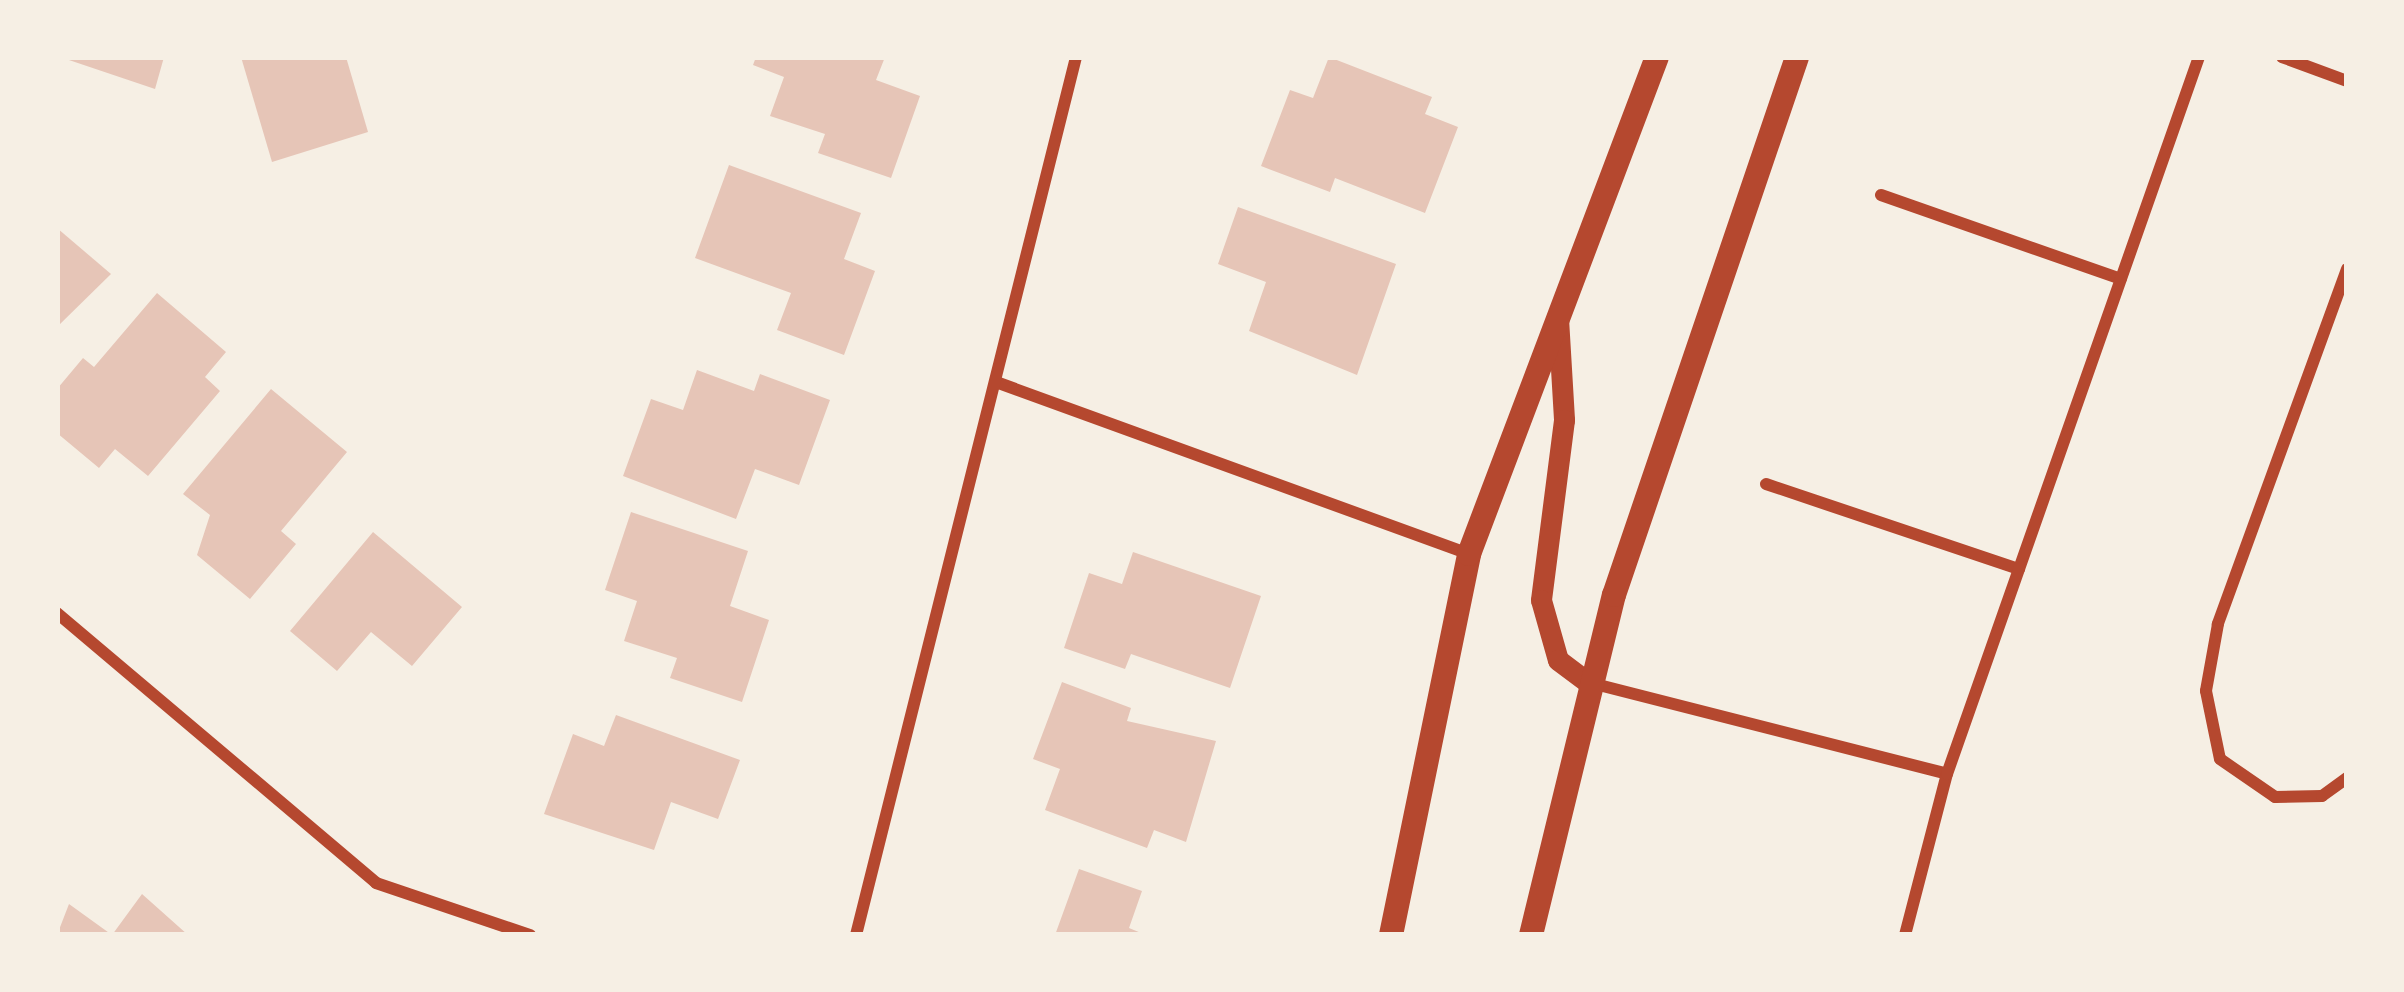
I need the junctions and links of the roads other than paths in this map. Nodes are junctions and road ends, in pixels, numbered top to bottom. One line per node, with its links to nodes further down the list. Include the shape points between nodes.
1 (1076, 57): 11 (street)
2 (1657, 57): 10 (main road)
3 (1797, 57): 16 (main road)
4 (2198, 57): 9 (street)
5 (2282, 57): 6 (street)
6 (2347, 81)
7 (1881, 195): 9 (street)
8 (2347, 268): 18 (street, via 2218,624 2206,691 2220,759 2275,797 2322,796)
9 (2121, 279): 14 (street)
10 (1558, 318): 13 (main road); 16 (street, via 1564,420 1541,600 1558,660)
11 (996, 382): 13 (street); 20 (street)
12 (1766, 484): 14 (street)
13 (1468, 554): 21 (main road)
14 (2019, 569): 17 (street)
15 (57, 613): 19 (street, via 376,883)
16 (1589, 683): 17 (street); 22 (main road)
17 (1947, 774): 23 (street)
18 (2347, 778)
19 (530, 935)
20 (856, 935)
21 (1391, 935)
22 (1531, 935)
23 (1905, 935)

